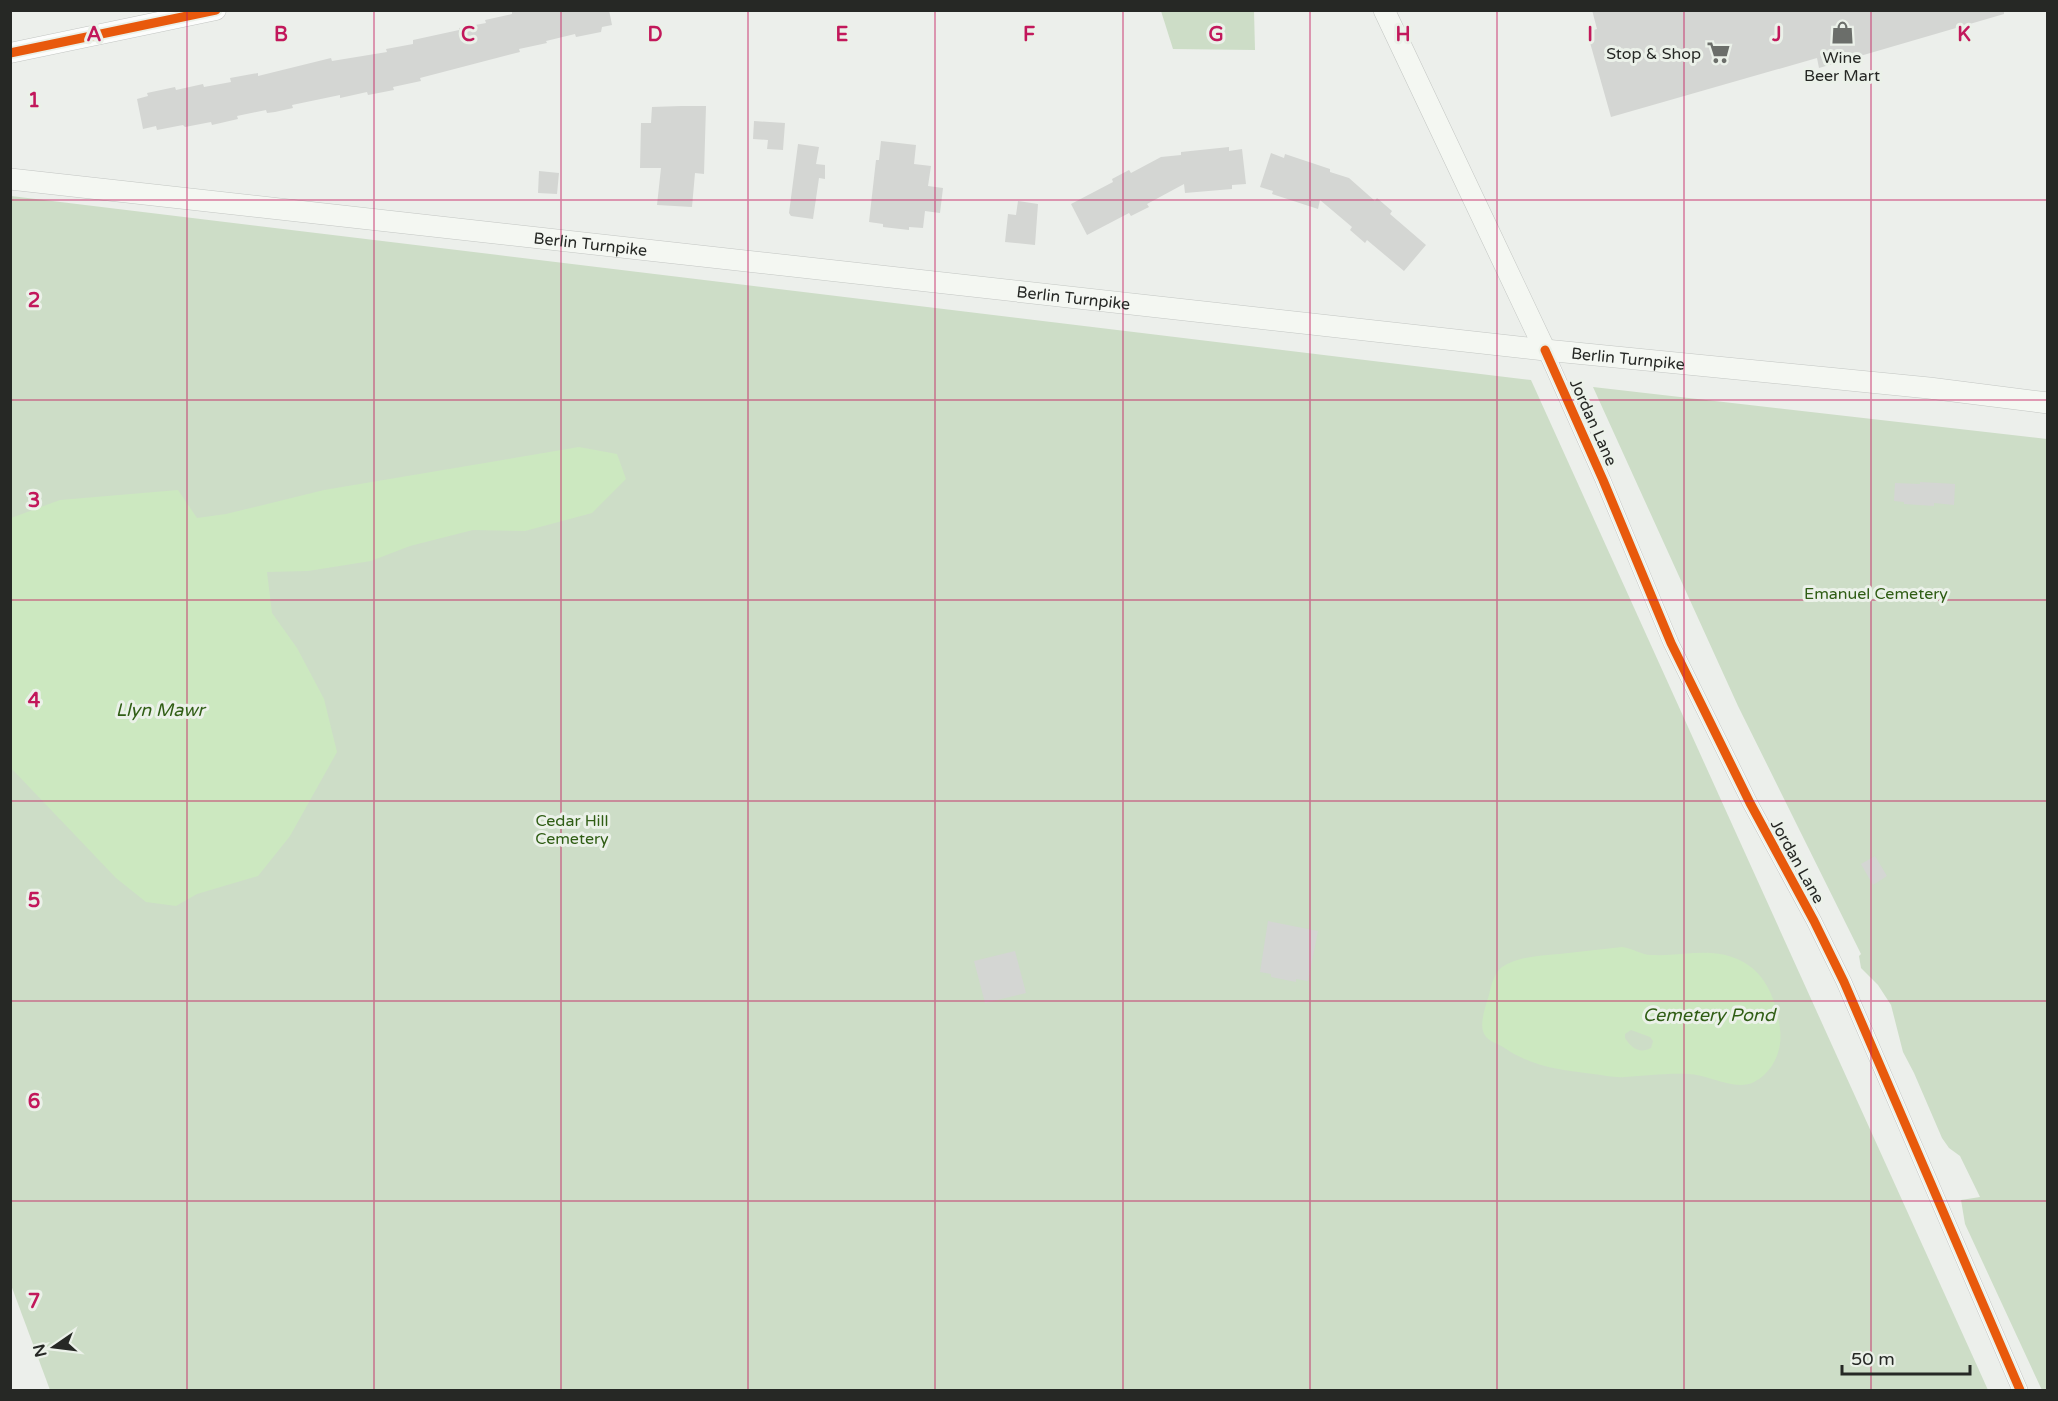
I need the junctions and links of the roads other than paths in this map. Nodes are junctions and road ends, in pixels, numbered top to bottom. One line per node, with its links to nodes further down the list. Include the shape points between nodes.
1 (216, 10): 3 (street)
2 (1384, 10): 5 (main road, Jordan Lane)
3 (10, 53)
4 (10, 179): 5 (main road, Berlin Turnpike)
5 (1545, 350): 6 (main road, Berlin Turnpike); 7 (street, Jordan Lane, via 1671,643 1844,981)
6 (2048, 403)
7 (2020, 1390)

